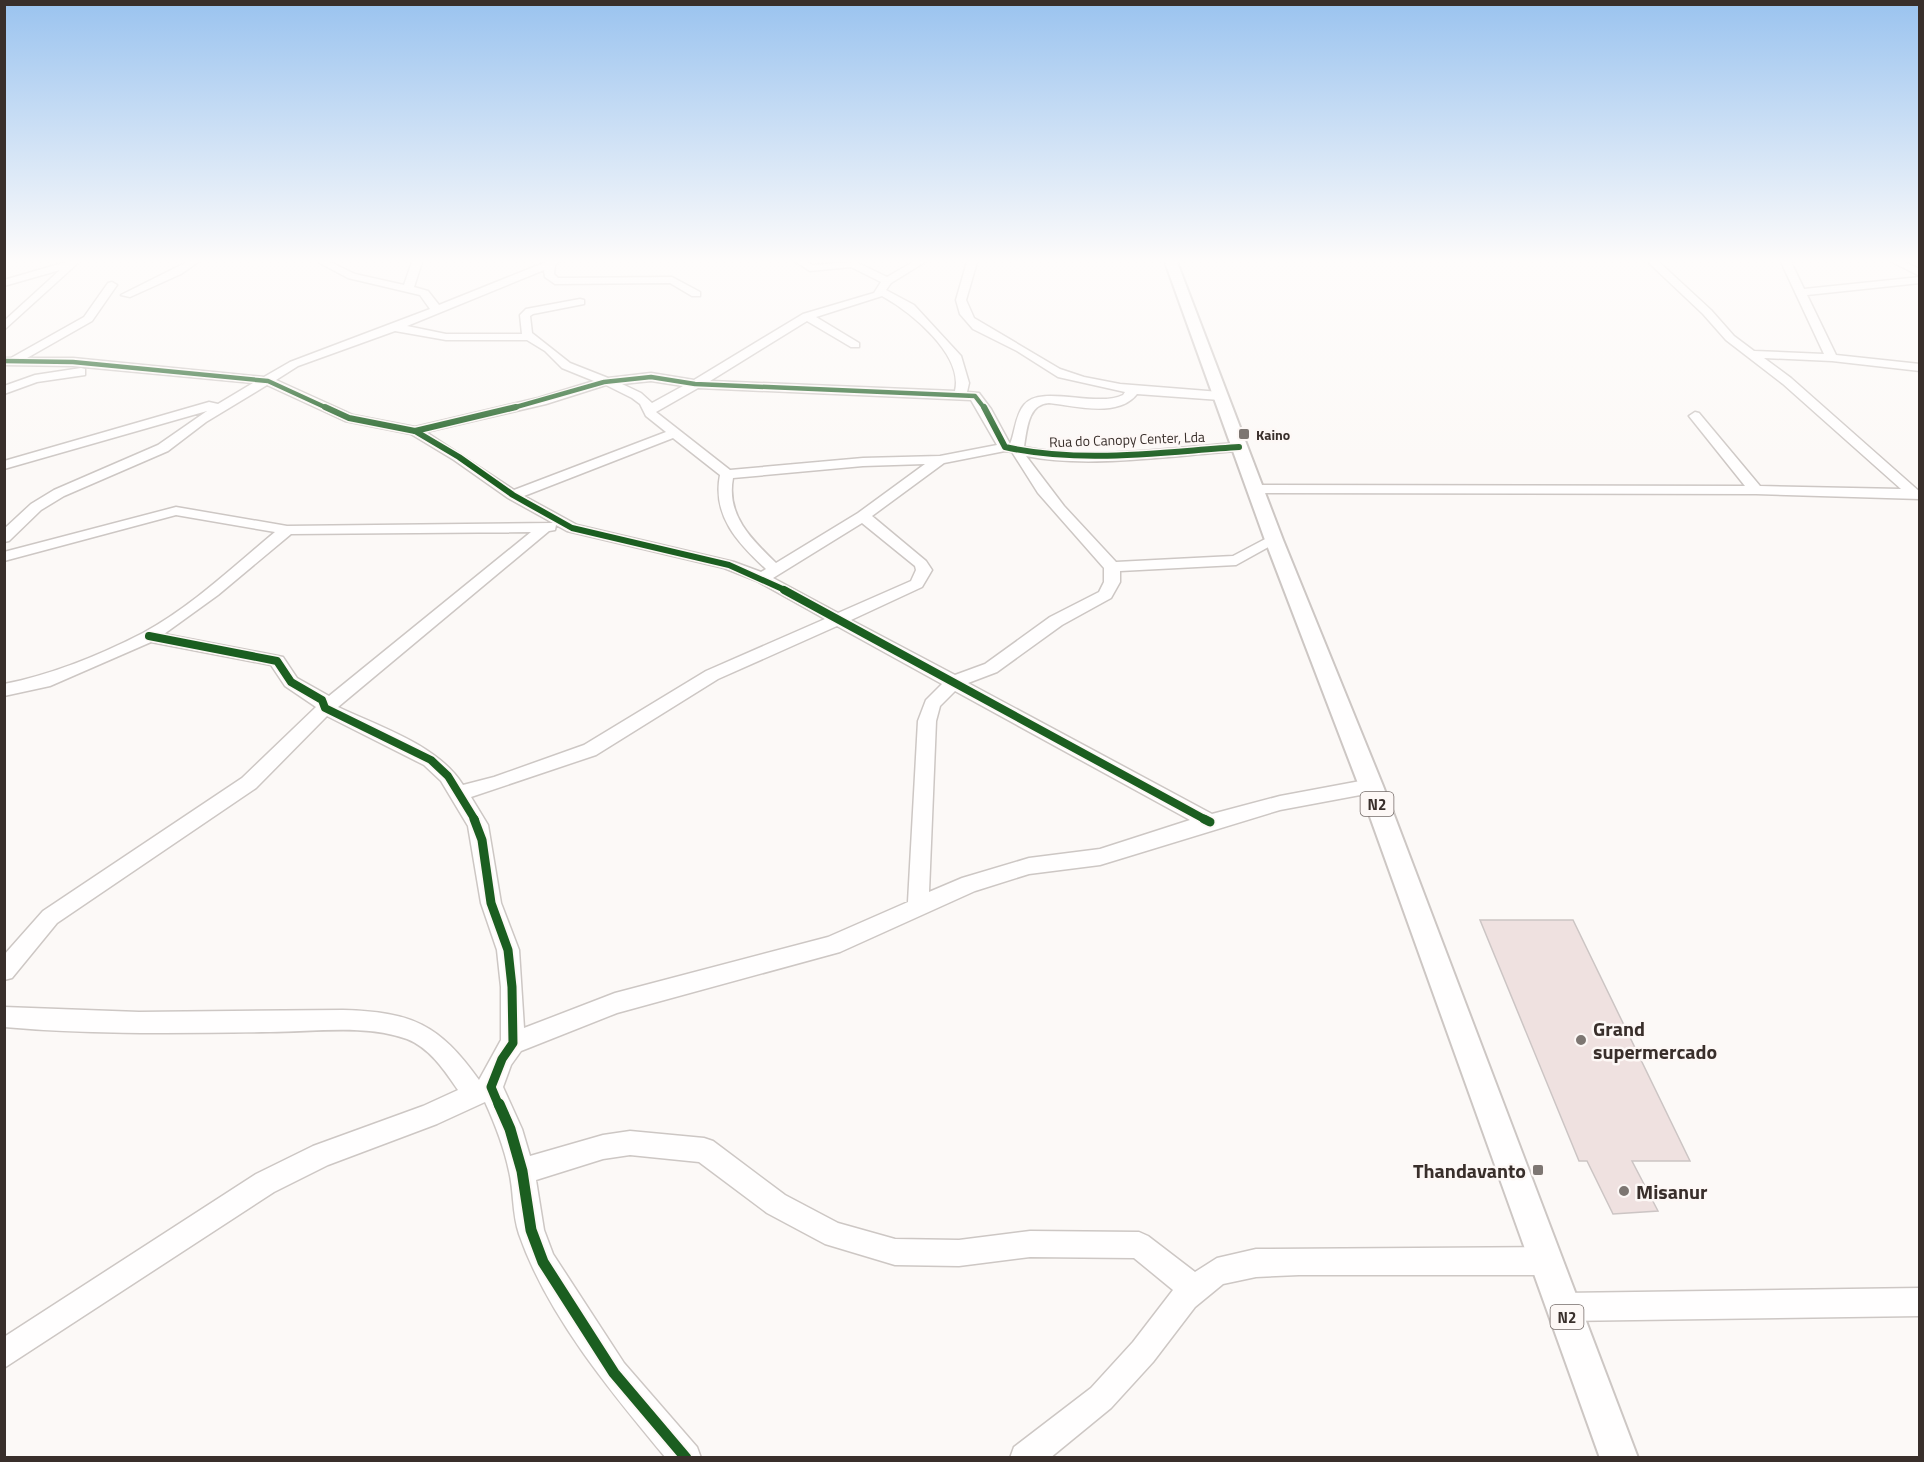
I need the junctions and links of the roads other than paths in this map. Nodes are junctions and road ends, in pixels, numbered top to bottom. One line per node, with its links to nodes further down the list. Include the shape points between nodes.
1 (67, 330): 16 (street)
2 (384, 330): 20 (street, via 305,359)
3 (410, 330): 12 (street, via 446,337)
4 (525, 330): 12 (street)
5 (785, 330): 22 (street)
6 (831, 330): 13 (street)
7 (931, 330): 25 (street, via 957,358 963,382)
8 (983, 330): 19 (street, via 1016,345 1053,370)
9 (1196, 330): 26 (main road, N2)
10 (1723, 330): 14 (street)
11 (1819, 330): 15 (street)
12 (528, 336): 21 (street, via 567,367)
13 (855, 345)
14 (1753, 354): 15 (street); 40 (street, via 1902,483)
15 (1832, 358): 18 (street)
16 (9, 361): 17 (street)
17 (118, 367): 20 (street); 24 (street, via 51,376)
18 (1920, 368)
19 (1082, 380): 23 (street); 28 (street)
20 (268, 381): 27 (street); 31 (street, via 349,418)
21 (604, 382): 22 (street, via 651,377); 29 (street, via 632,393); 31 (street)
22 (695, 384): 25 (street); 29 (street)
23 (1135, 388): 26 (street); 28 (street, via 1122,402)
24 (4, 390)
25 (960, 395): 34 (street, via 975,396)
26 (1220, 396): 33 (main road, N2)
27 (232, 400): 36 (street); 46 (street, via 163,448 59,493 28,514)
28 (1072, 403): 34 (street, via 1045,399 1031,403)
29 (650, 409): 32 (street)
30 (1695, 416): 39 (street)
31 (415, 431): 41 (street)
32 (674, 433): 37 (street); 41 (street)
33 (1239, 447): 34 (street, Rua do Canopy Center, Lda, via 1099,456 1042,455); 38 (main road, N2)
34 (1011, 448): 35 (street); 49 (street)
35 (940, 460): 37 (street, via 863,462); 42 (street)
36 (4, 465)
37 (727, 474): 50 (street, via 723,488 725,507)
38 (1255, 489): 39 (street); 47 (main road, N2)
39 (1756, 490): 40 (street)
40 (1917, 491)
41 (513, 495): 44 (street)
42 (863, 516): 50 (street); 51 (street, via 924,570 917,584)
43 (546, 526): 44 (street); 45 (street); 55 (street)
44 (572, 528): 50 (street)
45 (287, 530): 48 (street, via 176,511); 52 (street, via 212,592)
46 (4, 538)
47 (1274, 540): 49 (street, via 1236,560); 56 (main road, N2)
48 (4, 557)
49 (1112, 567): 53 (street, via 1112,582 1105,595 1056,621 991,668)
50 (769, 574): 51 (street)
51 (838, 620): 53 (street); 57 (street, via 691,686 590,750)
52 (149, 636): 54 (street, via 44,682); 55 (street, via 278,661 291,682 322,700)
53 (954, 682): 58 (street); 59 (street, via 928,711)
54 (4, 690)
55 (325, 708): 57 (street, via 431,760 442,768); 60 (street, via 249,783 51,917)
56 (1371, 786): 58 (street, via 1280,803); 65 (main road, N2)
57 (458, 793): 62 (street, via 482,840 486,882 508,950)
58 (1210, 822): 59 (street, via 1100,857 1029,866 969,884)
59 (918, 906): 62 (street, via 832,945 615,1003)
60 (4, 971)
61 (4, 1017): 63 (street, via 60,1022 389,1024 434,1042)
62 (513, 1043): 63 (street)
63 (483, 1090): 64 (street, via 510,1129); 69 (street, via 428,1116 322,1155 265,1183)
64 (522, 1171): 66 (street, via 630,1143 704,1150 776,1204 834,1235 895,1252 958,1253 1030,1244 1139,1245); 70 (street, via 531,1230 543,1262 614,1373)
65 (1547, 1261): 66 (street, via 1256,1263 1217,1272); 68 (main road, N2)
66 (1193, 1288): 71 (street, via 1101,1398)
67 (1920, 1302): 68 (street)
68 (1563, 1307): 72 (main road, N2)
69 (4, 1354)
70 (686, 1458)
71 (1025, 1458)
72 (1620, 1458)

